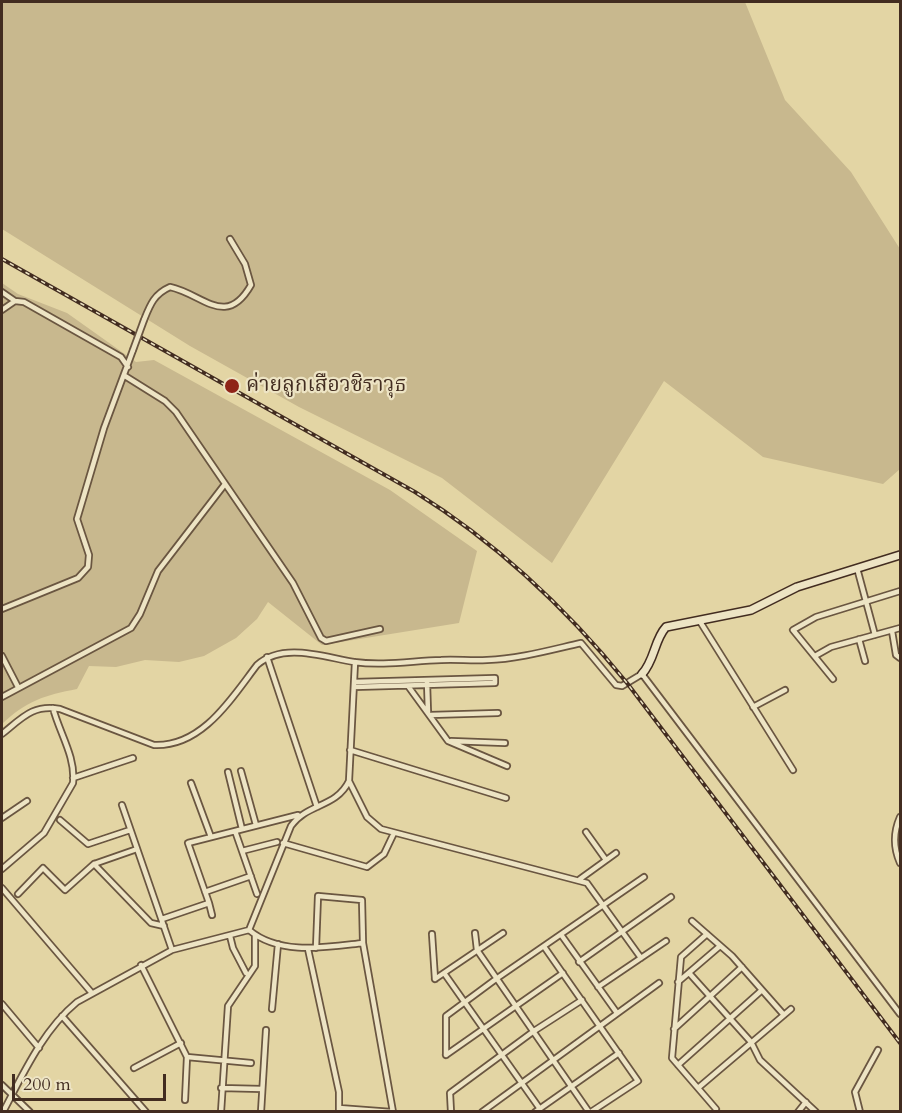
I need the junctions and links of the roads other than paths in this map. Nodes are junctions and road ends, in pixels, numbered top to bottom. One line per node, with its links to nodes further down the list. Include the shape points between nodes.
1 (231, 239): 5 (street, bridge, via 251,285 245,296 223,308 213,307 197,296 170,287 156,296)
2 (2, 292): 3 (street)
3 (15, 301): 4 (street); 5 (street, via 24,302 121,357)
4 (2, 310)
5 (128, 367): 6 (street)
6 (125, 376): 7 (street, via 170,405); 12 (street, via 104,428 77,519 89,555 88,567 78,578)
7 (225, 484): 15 (street, via 292,584 321,638 326,641); 31 (street, via 158,571 131,628)
8 (900, 555): 9 (street)
9 (857, 568): 11 (street); 13 (street, via 797,587 751,610)
10 (900, 591): 11 (street)
11 (866, 601): 17 (street); 20 (street, via 816,617 793,630)
12 (2, 609)
13 (699, 620): 25 (street, via 666,627); 34 (street)
14 (900, 628): 16 (street)
15 (380, 629)
16 (892, 631): 17 (street); 22 (street)
17 (875, 635): 18 (street)
18 (859, 639): 20 (street); 23 (street)
19 (2, 656): 31 (street)
20 (815, 656): 26 (street)
21 (267, 657): 24 (street, via 306,654); 35 (street, via 207,724 177,743 154,745); 53 (street)
22 (900, 658)
23 (865, 661)
24 (355, 662): 25 (street, via 487,660 581,643 616,685 622,686); 30 (street)
25 (642, 674): 128 (street)
26 (833, 679)
27 (465, 681): 27 (street, via 495,678 495,683); 28 (street)
28 (427, 682): 29 (street); 36 (street)
29 (408, 683): 30 (street); 36 (street)
30 (354, 685): 41 (street)
31 (18, 687): 33 (street)
32 (785, 690): 34 (street)
33 (2, 697)
34 (753, 707): 44 (street)
35 (53, 708): 38 (street, via 44,706 31,711); 47 (street)
36 (429, 713): 37 (street); 39 (street)
37 (498, 713)
38 (2, 734)
39 (448, 741): 40 (street); 43 (street)
40 (505, 743)
41 (350, 750): 48 (street); 50 (street)
42 (133, 758): 47 (street)
43 (507, 766)
44 (793, 770)
45 (241, 771): 58 (street)
46 (228, 772): 59 (street)
47 (73, 778): 73 (street, via 44,833)
48 (349, 781): 53 (street, via 343,794); 62 (street, via 373,824)
49 (190, 783): 64 (street)
50 (506, 798)
51 (27, 801): 56 (street)
52 (122, 805): 60 (street)
53 (317, 807): 54 (street)
54 (298, 815): 58 (street); 66 (street)
55 (900, 817): 71 (street, via 895,850)
56 (2, 818)
57 (60, 820): 60 (street, via 88,844)
58 (256, 825): 59 (street)
59 (243, 829): 61 (street)
60 (130, 830): 67 (street)
61 (235, 831): 64 (street); 68 (street)
62 (394, 832): 66 (street, via 384,854 367,867); 76 (street)
63 (586, 832): 70 (street)
64 (211, 837): 78 (street, via 188,843)
65 (277, 842): 68 (street)
66 (283, 843): 88 (street)
67 (137, 849): 72 (street); 85 (street)
68 (242, 851): 74 (street)
69 (616, 852): 70 (street)
70 (606, 860): 76 (street)
71 (900, 863)
72 (94, 864): 79 (street, via 65,890 43,868); 87 (street, via 151,923)
73 (2, 869)
74 (251, 876): 78 (street); 80 (street)
75 (644, 877): 83 (street)
76 (580, 879): 83 (street)
77 (2, 888): 119 (street)
78 (204, 892): 82 (street)
79 (18, 894)
80 (257, 894)
81 (671, 897): 89 (street)
82 (209, 903): 84 (street); 85 (street)
83 (603, 905): 89 (street); 96 (street)
84 (212, 915)
85 (162, 919): 87 (street)
86 (692, 921): 93 (street)
87 (164, 926): 104 (street)
88 (249, 930): 94 (street); 95 (street)
89 (622, 932): 106 (street); 107 (street)
90 (475, 933): 105 (street)
91 (503, 933): 105 (street)
92 (432, 934): 111 (street, via 435,979)
93 (707, 934): 100 (street); 115 (street, via 681,957)
94 (230, 936): 104 (street); 110 (street)
95 (255, 936): 99 (street); 145 (street, via 255,966 228,1006)
96 (562, 936): 102 (street); 107 (street)
97 (666, 941): 106 (street)
98 (363, 943): 101 (street); 101 (street, via 362,900 320,895); 167 (street)
99 (278, 944): 103 (street); 125 (street)
100 (720, 946): 109 (street); 113 (street)
101 (316, 948): 103 (street)
102 (545, 948): 112 (street); 114 (street)
103 (308, 949): 159 (street, via 337,1081)
104 (172, 950): 108 (street)
105 (477, 950): 111 (street); 114 (street)
106 (641, 958): 117 (street)
107 (579, 962): 117 (street)
108 (141, 965): 119 (street); 137 (street)
109 (742, 967): 118 (street); 120 (street)
110 (246, 972)
111 (444, 973): 122 (street)
112 (563, 973): 121 (street); 124 (street)
113 (690, 974): 115 (street); 120 (street)
114 (496, 978): 122 (street); 124 (street)
115 (678, 982): 134 (street)
116 (659, 983): 127 (street)
117 (598, 987): 127 (street)
118 (762, 990): 129 (street); 131 (street)
119 (91, 992): 130 (street)
120 (710, 996): 131 (street); 134 (street)
121 (582, 1000): 132 (street); 136 (street)
122 (465, 1003): 133 (street); 133 (street, via 447,1016 446,1055)
123 (2, 1004): 139 (street)
124 (515, 1005): 133 (street); 136 (street)
125 (272, 1009)
126 (791, 1009): 129 (street)
127 (617, 1013): 132 (street)
128 (900, 1014)
129 (784, 1015): 138 (street)
130 (62, 1016): 139 (street); 164 (street)
131 (731, 1019): 138 (street); 147 (street)
132 (600, 1025): 141 (street); 144 (street)
133 (482, 1029): 142 (street)
134 (674, 1029): 147 (street, via 672,1058)
135 (266, 1030): 154 (street)
136 (534, 1031): 142 (street); 144 (street)
137 (181, 1042): 143 (street); 148 (street)
138 (751, 1042): 153 (street); 157 (street, via 760,1060)
139 (39, 1048): 155 (street)
140 (878, 1050): 173 (street, via 855,1092)
141 (619, 1053): 151 (street); 170 (street, via 638,1081)
142 (501, 1055): 149 (street); 168 (street, via 450,1094)
143 (187, 1057): 145 (street); 156 (street)
144 (553, 1059): 149 (street); 151 (street)
145 (223, 1061): 146 (street); 152 (street)
146 (251, 1063)
147 (678, 1065): 153 (street)
148 (134, 1068)
149 (521, 1083): 161 (street); 169 (street)
150 (2, 1085): 155 (street)
151 (572, 1086): 161 (street); 170 (street)
152 (221, 1088): 154 (street); 165 (street)
153 (698, 1088): 158 (street)
154 (262, 1089): 166 (street)
155 (11, 1096): 162 (street); 163 (street)
156 (185, 1100)
157 (806, 1102): 171 (street); 172 (street)
158 (716, 1109)
159 (339, 1110): 160 (street)
160 (382, 1111): 167 (street)
161 (537, 1111)
162 (3, 1112)
163 (30, 1112)
164 (146, 1112)
165 (221, 1112)
166 (261, 1112)
167 (393, 1112)
168 (451, 1112)
169 (482, 1112)
170 (590, 1112)
171 (798, 1112)
172 (816, 1112)
173 (860, 1112)

